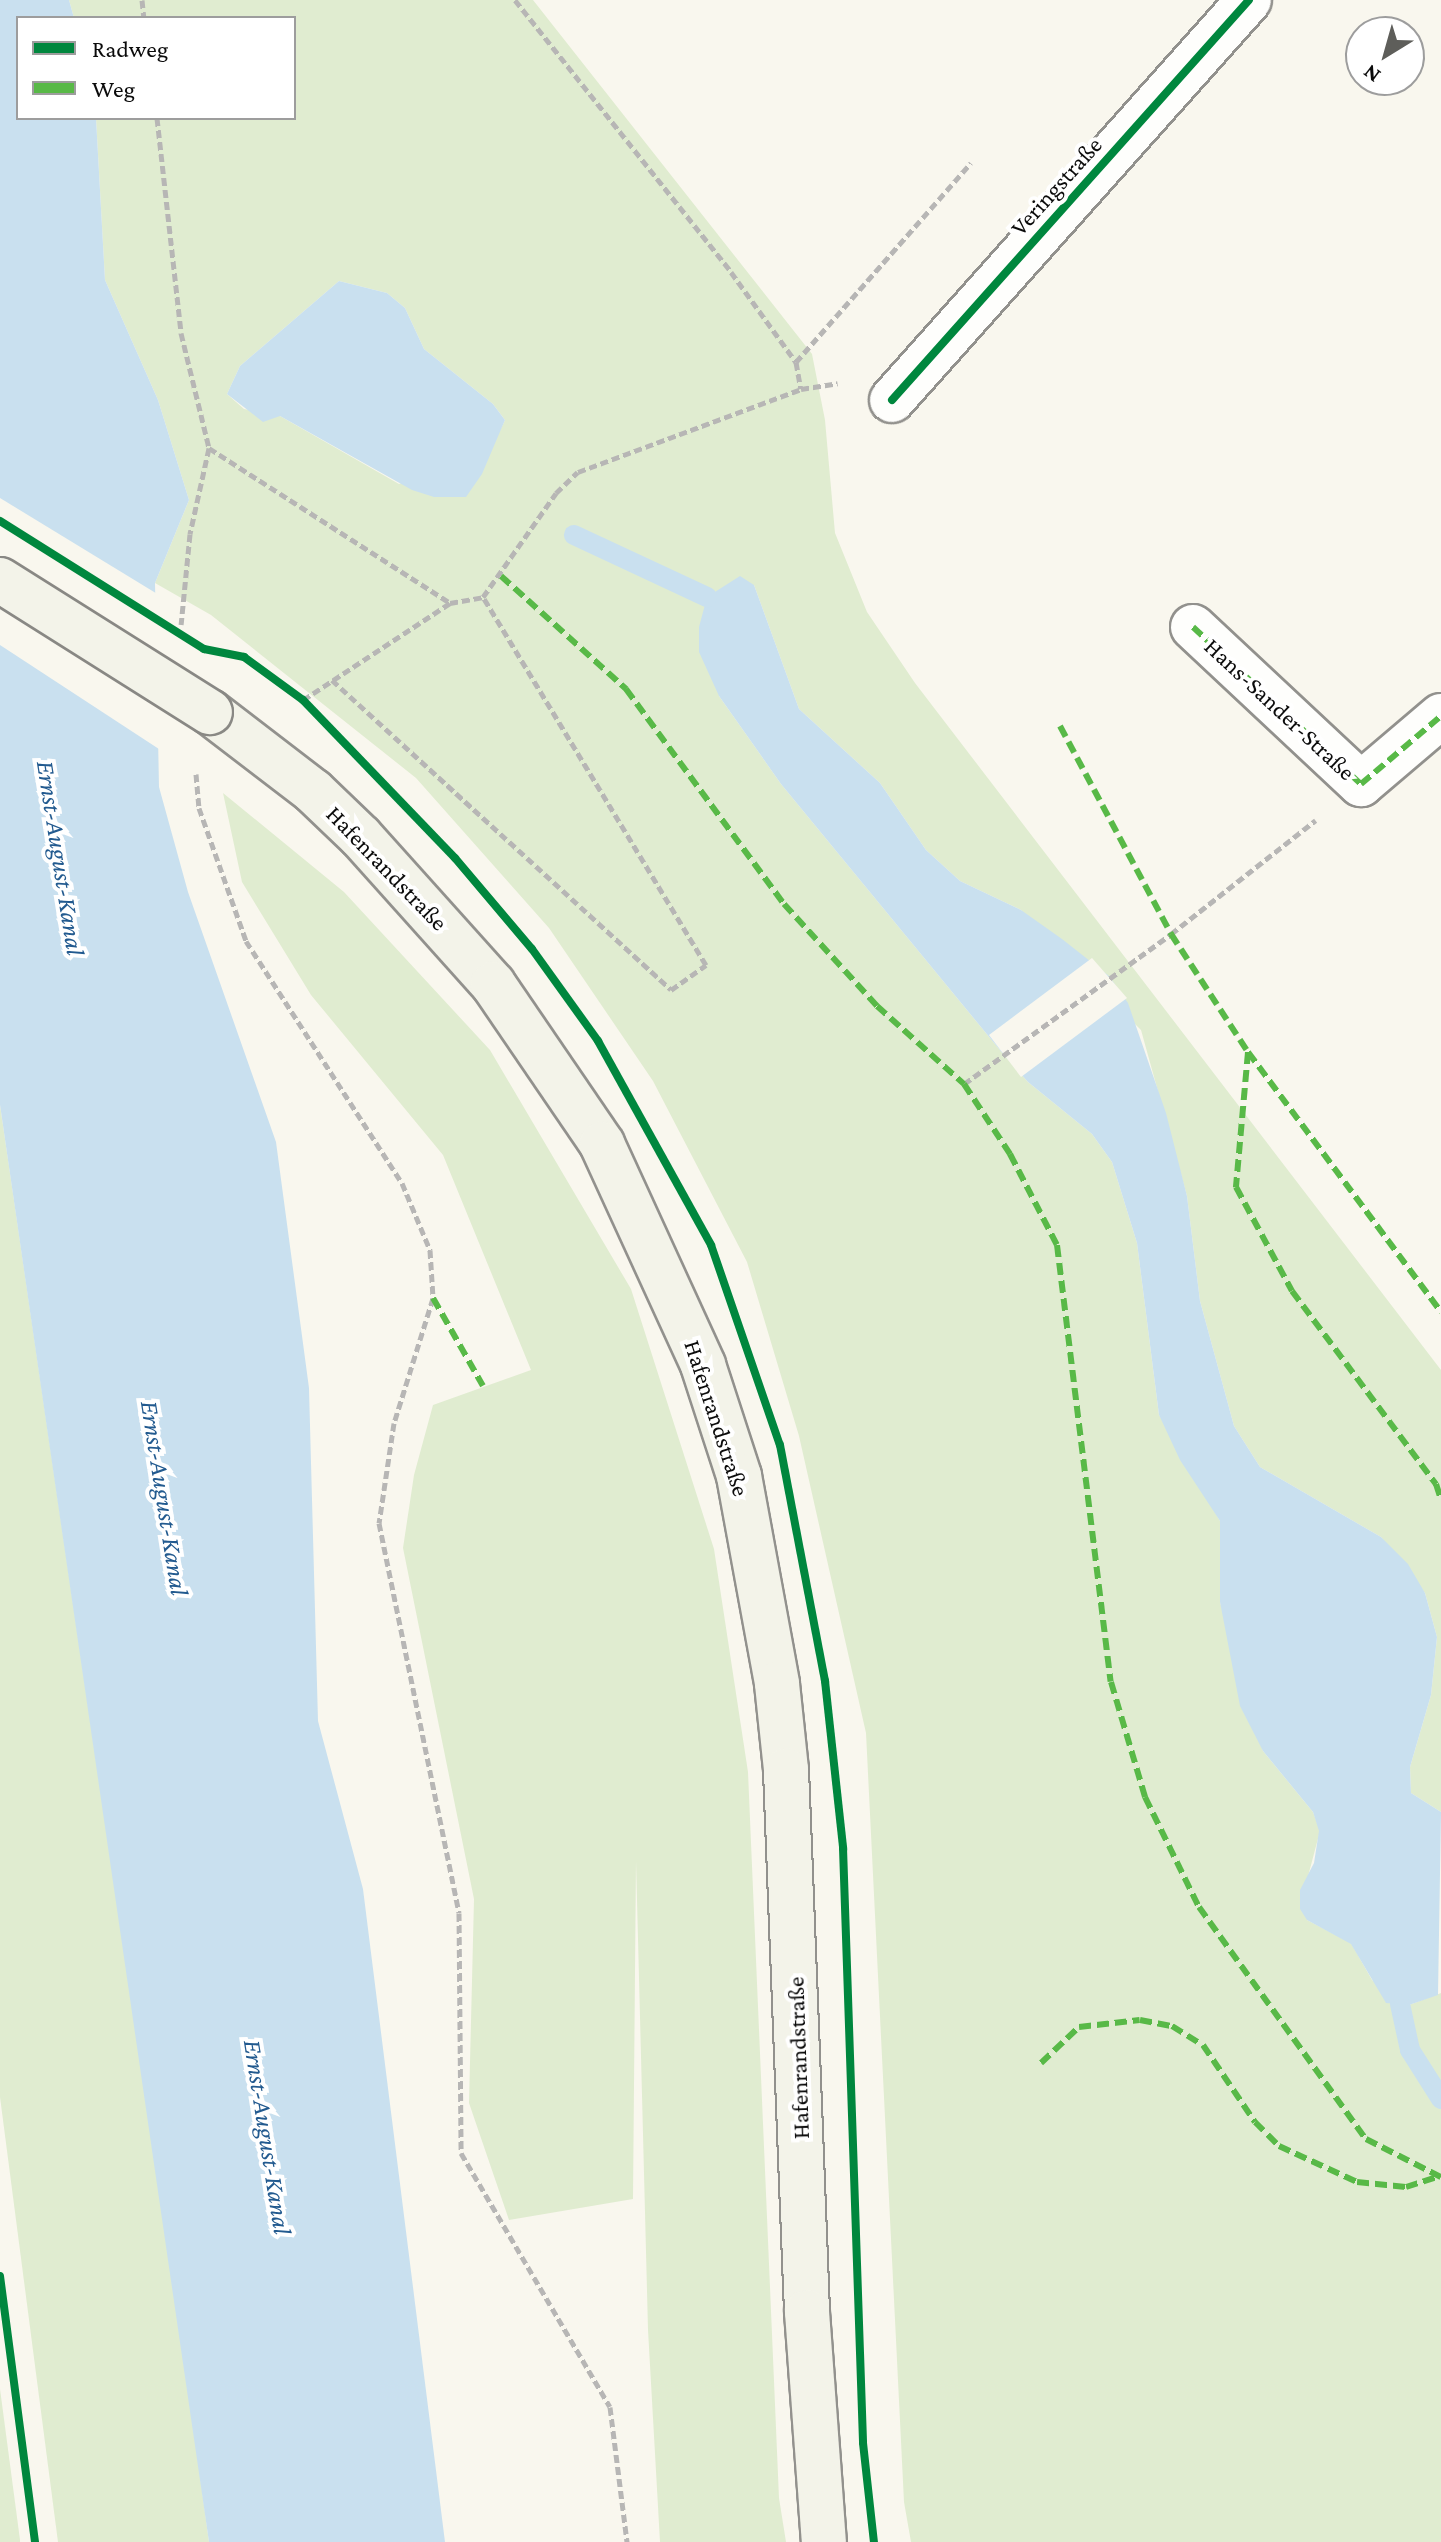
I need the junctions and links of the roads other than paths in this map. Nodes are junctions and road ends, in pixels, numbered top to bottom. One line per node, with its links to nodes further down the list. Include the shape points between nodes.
1 (1249, 0): 2 (street, Veringstraße)
2 (905, 385)
3 (0, 580): 6 (main road, Hafenrandstraße, bridge, via 210,712 313,791 493,984 602,1144 703,1365 739,1476 785,1756 807,2312)
4 (1193, 627): 5 (street, Hans-Sander-Straße, via 1361,784)
5 (1441, 716)
6 (824, 2542)

